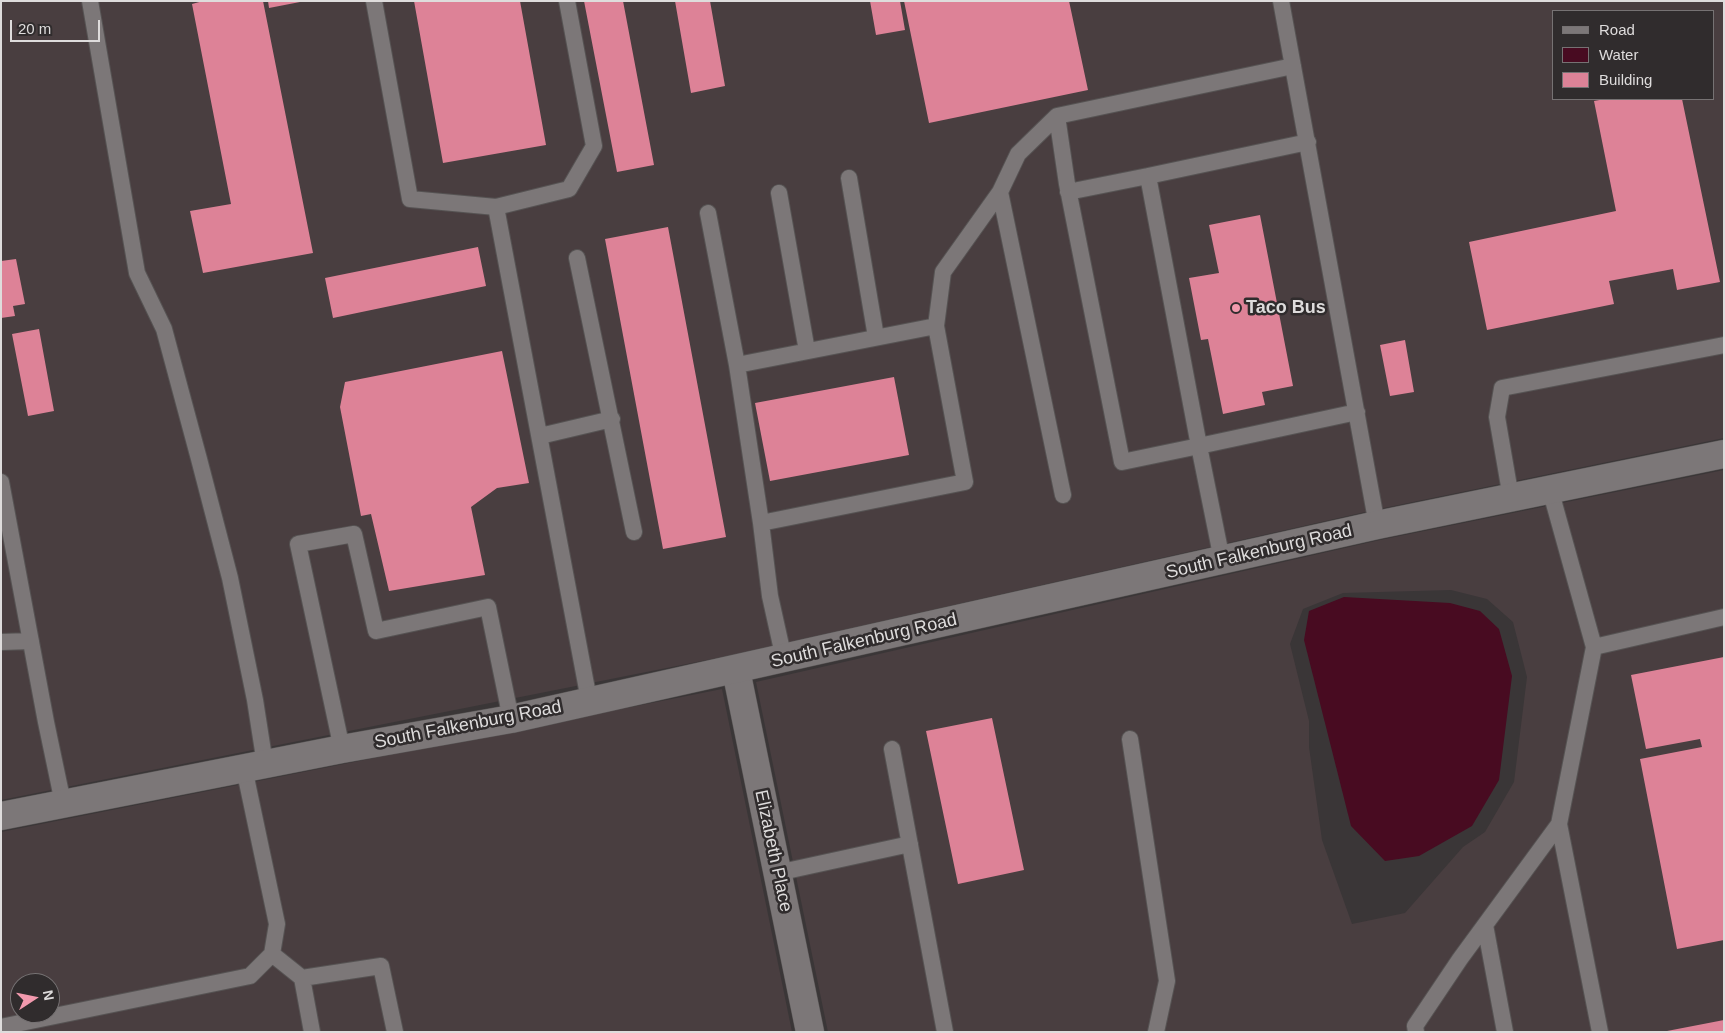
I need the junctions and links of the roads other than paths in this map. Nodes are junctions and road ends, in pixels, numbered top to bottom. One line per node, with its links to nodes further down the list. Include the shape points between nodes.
1 (90, 1): 45 (lane, via 137,272 164,329 230,578 256,700)
2 (374, 1): 13 (lane, via 410,200)
3 (567, 1): 13 (lane, via 594,146 569,189)
4 (1281, 1): 5 (lane)
5 (1293, 66): 6 (lane); 7 (lane)
6 (1057, 116): 10 (lane, via 1018,154); 11 (lane)
7 (1308, 142): 8 (lane); 21 (lane)
8 (1148, 176): 11 (lane); 24 (lane)
9 (849, 178): 17 (lane)
10 (1000, 192): 16 (lane, via 943,272); 28 (lane)
11 (1068, 192): 24 (lane, via 1122,462)
12 (779, 193): 19 (lane)
13 (496, 207): 23 (lane)
14 (708, 213): 20 (lane)
15 (576, 258): 22 (lane)
16 (936, 326): 17 (lane); 30 (lane, via 965,482)
17 (876, 337): 19 (lane)
18 (1724, 344): 29 (lane, via 1502,388 1497,417)
19 (807, 351): 20 (lane)
20 (737, 365): 30 (lane)
21 (1357, 412): 24 (lane); 31 (lane)
22 (612, 419): 23 (lane); 32 (lane)
23 (540, 436): 40 (lane)
24 (1199, 446): 33 (lane)
25 (1724, 454): 27 (street, South Falkenburg Road)
26 (1, 482): 35 (lane)
27 (1550, 489): 29 (street, South Falkenburg Road); 37 (lane)
28 (1063, 495)
29 (1511, 498): 31 (street, South Falkenburg Road)
30 (761, 522): 38 (lane, via 770,596)
31 (1377, 525): 33 (street, South Falkenburg Road)
32 (634, 532)
33 (1222, 560): 38 (street, South Falkenburg Road)
34 (1724, 617): 37 (lane)
35 (31, 641): 36 (lane); 46 (lane)
36 (1, 642)
37 (1594, 647): 48 (lane)
38 (784, 659): 39 (street, South Falkenburg Road)
39 (736, 670): 40 (street, South Falkenburg Road); 50 (street, Elizabeth Place)
40 (589, 700): 41 (street, South Falkenburg Road)
41 (511, 719): 43 (street, South Falkenburg Road); 43 (lane, via 488,607 376,631 354,534 298,544)
42 (1130, 739): 59 (lane, via 1167,981)
43 (342, 749): 45 (street, South Falkenburg Road)
44 (892, 749): 49 (lane)
45 (255, 766): 46 (street, South Falkenburg Road); 52 (lane, via 277,924)
46 (64, 804): 47 (street, South Falkenburg Road)
47 (1, 816)
48 (1559, 824): 51 (lane); 62 (lane)
49 (910, 844): 50 (lane); 58 (lane)
50 (777, 873): 57 (street, Elizabeth Place)
51 (1485, 925): 60 (lane, via 1414,1026); 61 (lane)
52 (272, 954): 53 (lane); 54 (lane, via 250,976)
53 (302, 978): 55 (lane); 56 (lane, via 381,966)
54 (1, 1027)
55 (312, 1032)
56 (395, 1032)
57 (810, 1032)
58 (945, 1032)
59 (1156, 1032)
60 (1416, 1032)
61 (1505, 1032)
62 (1600, 1032)

